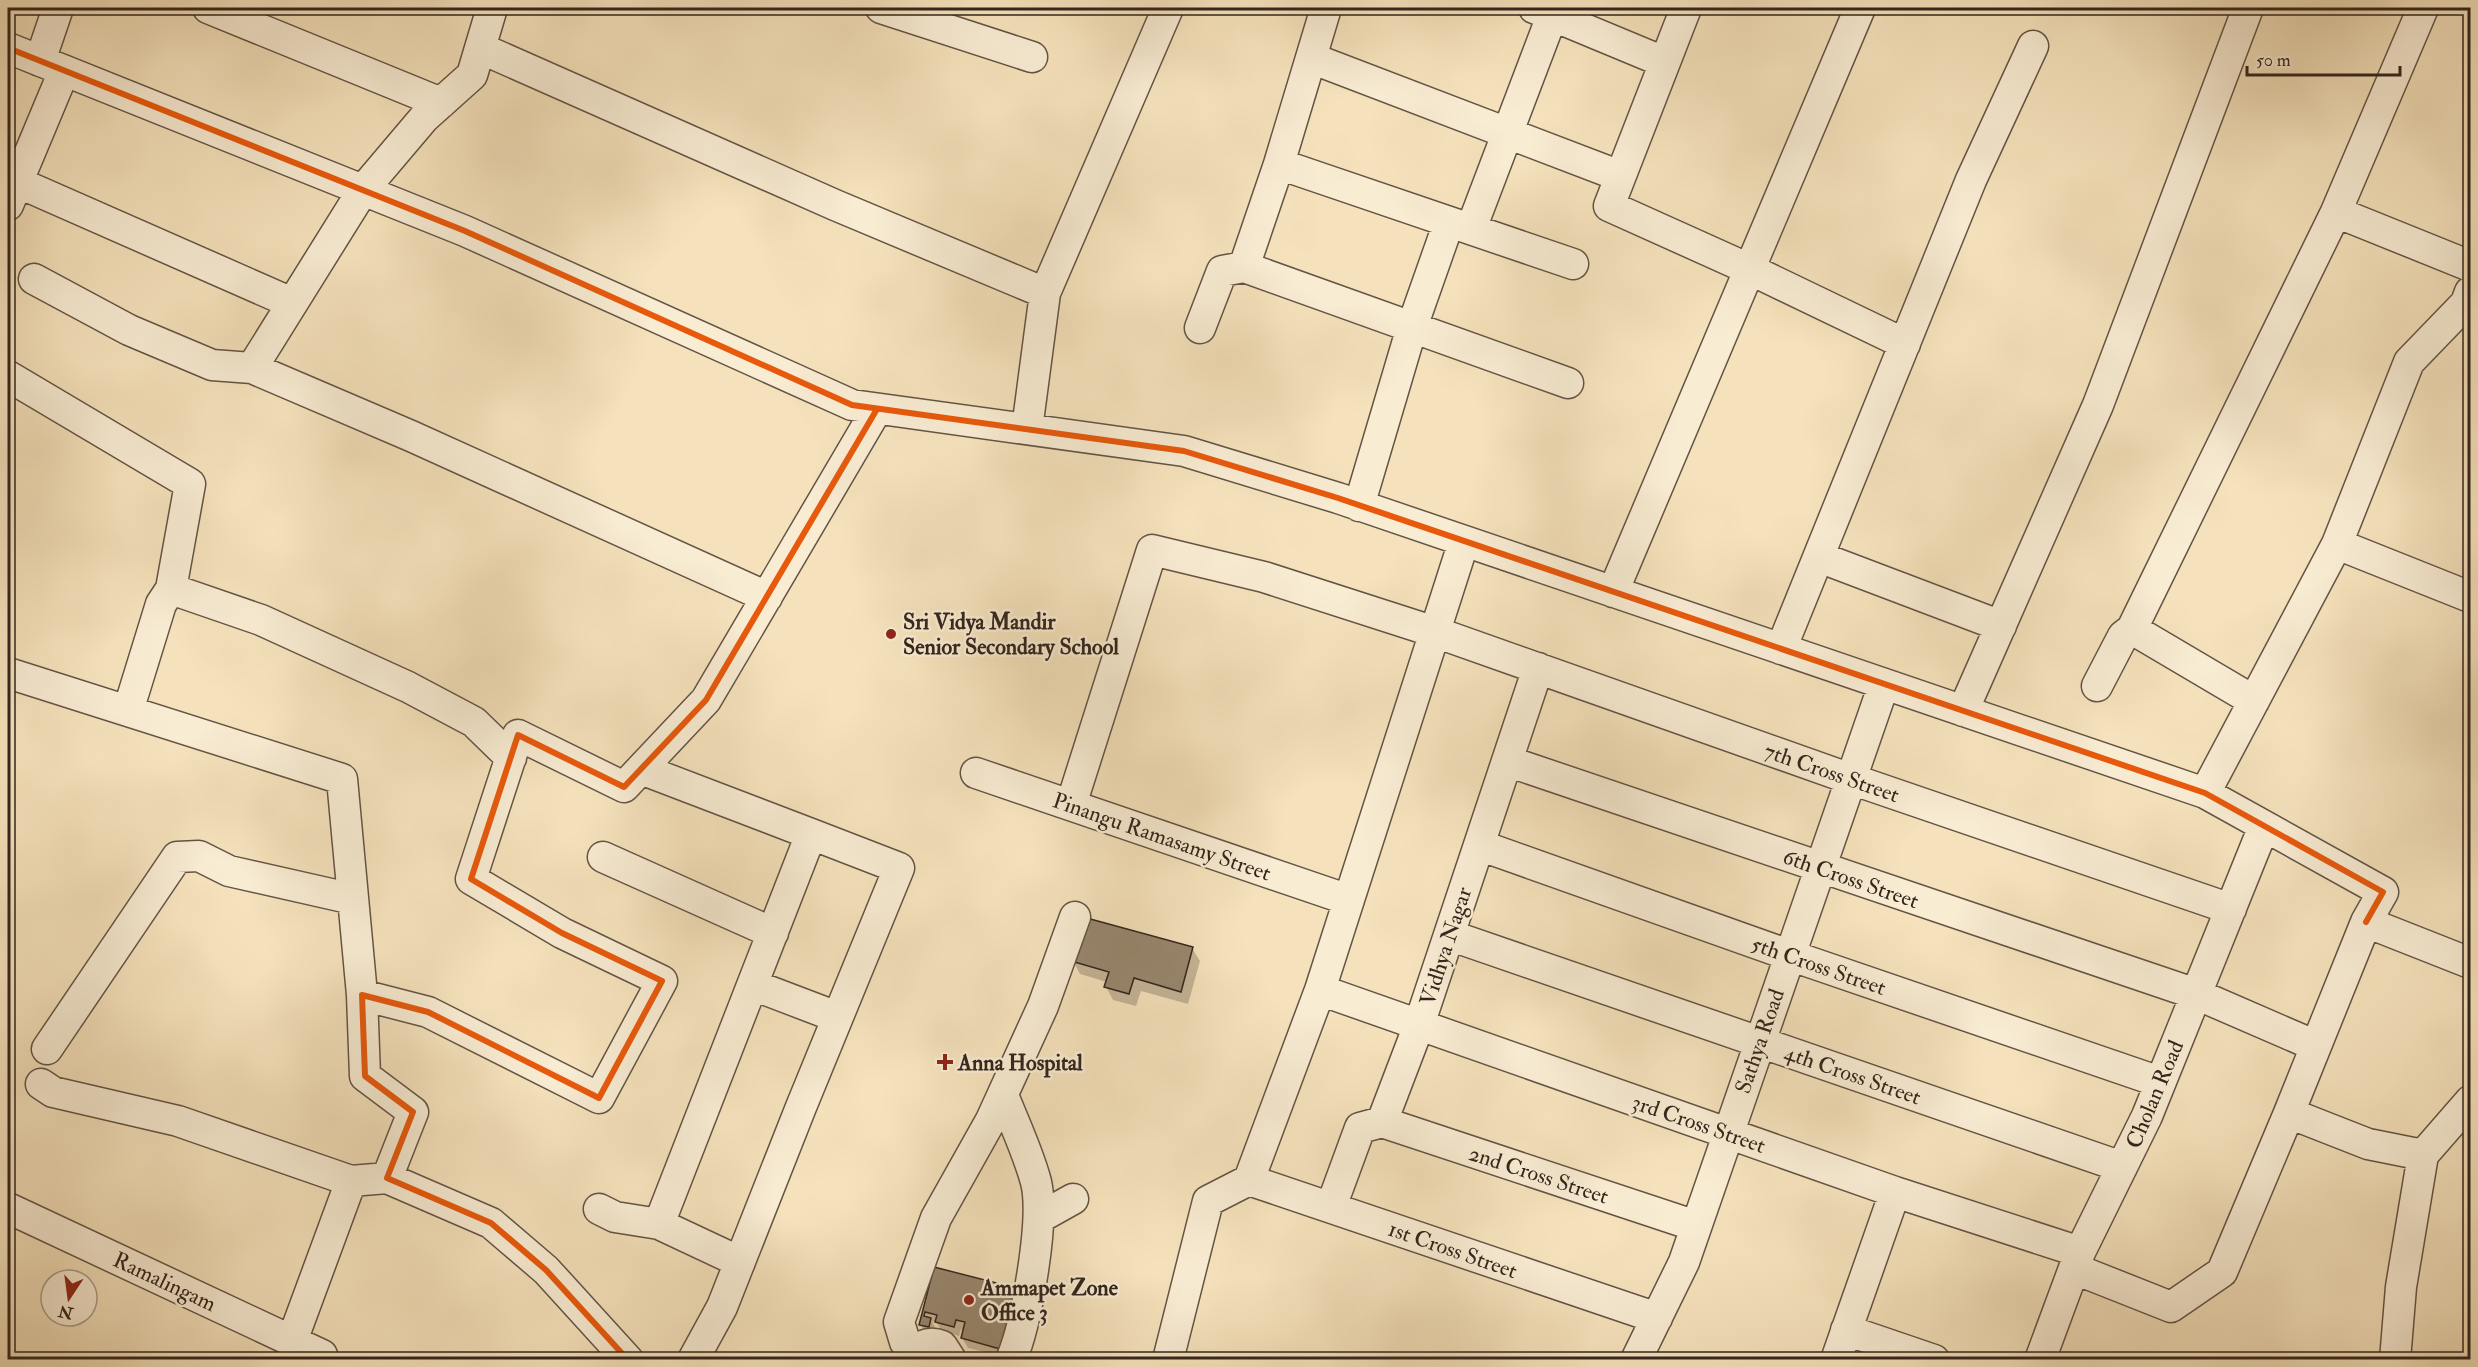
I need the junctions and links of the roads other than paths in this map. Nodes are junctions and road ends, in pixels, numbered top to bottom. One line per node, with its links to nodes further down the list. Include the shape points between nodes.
1 (58, 8): 18 (street)
2 (208, 8): 19 (street)
3 (492, 8): 14 (street)
4 (881, 8): 15 (street)
5 (1168, 8): 33 (street)
6 (1326, 8): 16 (street)
7 (1686, 8): 17 (street)
8 (1860, 8): 30 (street)
9 (2248, 8): 51 (street, via 2098,405)
10 (2422, 8): 25 (street)
11 (1546, 10): 17 (street); 20 (street)
12 (2033, 46): 37 (street, via 1971,180)
13 (8, 48): 18 (street)
14 (480, 48): 19 (street, via 472,75); 33 (street)
15 (1032, 57)
16 (1311, 57): 20 (street); 21 (street)
17 (1664, 62): 22 (street)
18 (52, 66): 23 (street); 24 (street)
19 (441, 103): 23 (street)
20 (1507, 134): 22 (street); 26 (street)
21 (1279, 164): 26 (street); 29 (street)
22 (1620, 176): 30 (street, via 1609,206)
23 (363, 190): 34 (street); 41 (street, via 465,231 852,405)
24 (12, 193): 34 (street)
25 (2336, 212): 28 (street); 52 (street)
26 (1460, 225): 27 (street); 35 (street)
27 (1573, 264)
28 (2470, 266)
29 (1244, 267): 35 (street); 36 (street, via 1222,271)
30 (1749, 269): 37 (street); 48 (street)
31 (34, 279): 38 (street, via 129,330 212,365)
32 (2470, 292): 45 (street, via 2466,303 2409,363)
33 (1045, 293): 42 (street)
34 (292, 303): 38 (street)
35 (1412, 327): 40 (street); 43 (street)
36 (1200, 328)
37 (1905, 344): 46 (street)
38 (252, 368): 49 (street)
39 (8, 376): 47 (street, via 190,484)
40 (1568, 383)
41 (877, 409): 42 (street); 49 (street)
42 (1027, 429): 43 (street, via 1184,450)
43 (1359, 506): 44 (street)
44 (1464, 541): 48 (street); 53 (street)
45 (2337, 544): 50 (street); 59 (street)
46 (1819, 556): 51 (street); 54 (street)
47 (171, 589): 60 (street, via 161,604); 62 (street, via 261,620 408,687 474,722)
48 (1613, 592): 54 (street)
49 (766, 597): 64 (street, via 705,700)
50 (2470, 597)
51 (2001, 626): 61 (street)
52 (2132, 629): 58 (street, via 2123,636); 59 (street)
53 (1435, 632): 55 (street, 7th Cross Street); 68 (street, 7th Cross Street, via 1264,577 1152,550); 75 (street)
54 (1782, 649): 57 (street)
55 (1538, 668): 63 (street, Vidhya Nagar); 66 (street, 7th Cross Street)
56 (8, 673): 60 (street)
57 (1884, 684): 61 (street); 66 (street, Sathya Road)
58 (2097, 686)
59 (2254, 700): 67 (street)
60 (128, 711): 74 (street, via 342,779)
61 (1963, 711): 67 (street)
62 (511, 758): 64 (street, via 519,735 624,787); 86 (street, via 471,879 562,933 662,981 599,1098 428,1012)
63 (1507, 761): 71 (street, Vidhya Nagar); 73 (street, 6th Cross Street)
64 (641, 769): 70 (street)
65 (976, 773): 68 (street, Pinangu Ramasamy Street)
66 (1851, 779): 73 (street, Sathya Road); 76 (street, 7th Cross Street)
67 (2205, 793): 69 (street)
68 (1071, 805): 75 (street, Pinangu Ramasamy Street)
69 (2264, 826): 76 (street, Cholan Road); 78 (street, via 2383,891)
70 (811, 834): 79 (street); 87 (street, via 899,868)
71 (1479, 845): 80 (street, Vidhya Nagar); 81 (street, 5th Cross Street)
72 (603, 857): 79 (street)
73 (1820, 868): 81 (street, Sathya Road); 85 (street, 6th Cross Street)
74 (353, 899): 86 (street); 91 (street, via 229,871 199,856 177,857)
75 (1349, 900): 84 (street)
76 (2230, 909): 85 (street, Cholan Road)
77 (1075, 918): 94 (street, via 1043,1006)
78 (2366, 922): 82 (street); 90 (street)
79 (773, 933): 83 (street)
80 (1449, 935): 88 (street, Vidhya Nagar); 89 (street, 4th Cross Street)
81 (1789, 955): 89 (street, Sathya Road); 92 (street, 5th Cross Street)
82 (2470, 963)
83 (753, 985): 87 (street); 110 (street)
84 (1320, 990): 88 (street, 3rd Cross Street); 102 (street)
85 (2196, 994): 90 (street, 6th Cross Street); 92 (street, Cholan Road)
86 (362, 995): 101 (street, via 365,1076 413,1112)
87 (837, 1017): 113 (street)
88 (1419, 1025): 97 (street, Vidhya Nagar); 98 (street, 3rd Cross Street)
89 (1759, 1041): 98 (street, Sathya Road); 100 (street, 4th Cross Street)
90 (2316, 1046): 96 (street)
91 (47, 1049)
92 (2160, 1082): 100 (street, Cholan Road)
93 (41, 1083): 103 (street, via 53,1092 178,1121)
94 (1003, 1095): 109 (street, via 1036,1183); 118 (street, via 936,1218 899,1322)
95 (2470, 1101): 99 (street)
96 (2289, 1113): 99 (street, via 2368,1144); 112 (street, 3rd Cross Street, via 2222,1272 2171,1307)
97 (1382, 1122): 106 (street, via 1360,1128); 111 (street, 2nd Cross Street)
98 (1727, 1133): 104 (street, 3rd Cross Street); 111 (street, Sathya Road)
99 (2423, 1155): 128 (street, via 2401,1287)
100 (2122, 1167): 112 (street, Cholan Road)
101 (387, 1178): 103 (street); 119 (street, via 491,1223 546,1270)
102 (1249, 1179): 106 (street, 1st Cross Street); 123 (street, via 1208,1201)
103 (351, 1181): 116 (street)
104 (1895, 1192): 112 (street, 3rd Cross Street); 115 (street)
105 (1073, 1199): 109 (street)
106 (1331, 1207): 114 (street, 1st Cross Street)
107 (8, 1208): 116 (street, Ramalingam)
108 (599, 1209): 110 (street)
109 (1038, 1218): 122 (street, via 1028,1300)
110 (659, 1224): 113 (street)
111 (1696, 1226): 114 (street, Sathya Road, via 1684,1262)
112 (2077, 1260): 127 (street, Cholan Road)
113 (740, 1262): 120 (street, via 722,1307)
114 (1657, 1318): 124 (street, Sathya Road)
115 (1846, 1330): 125 (street); 126 (street)
116 (292, 1341): 117 (street, Ramalingam)
117 (322, 1354)
118 (912, 1357): 121 (street, via 923,1345 936,1344)
119 (628, 1359)
120 (693, 1359)
121 (951, 1359)
122 (1011, 1359)
123 (1168, 1359)
124 (1636, 1359)
125 (1836, 1359)
126 (1934, 1359)
127 (2040, 1359)
128 (2396, 1359)

